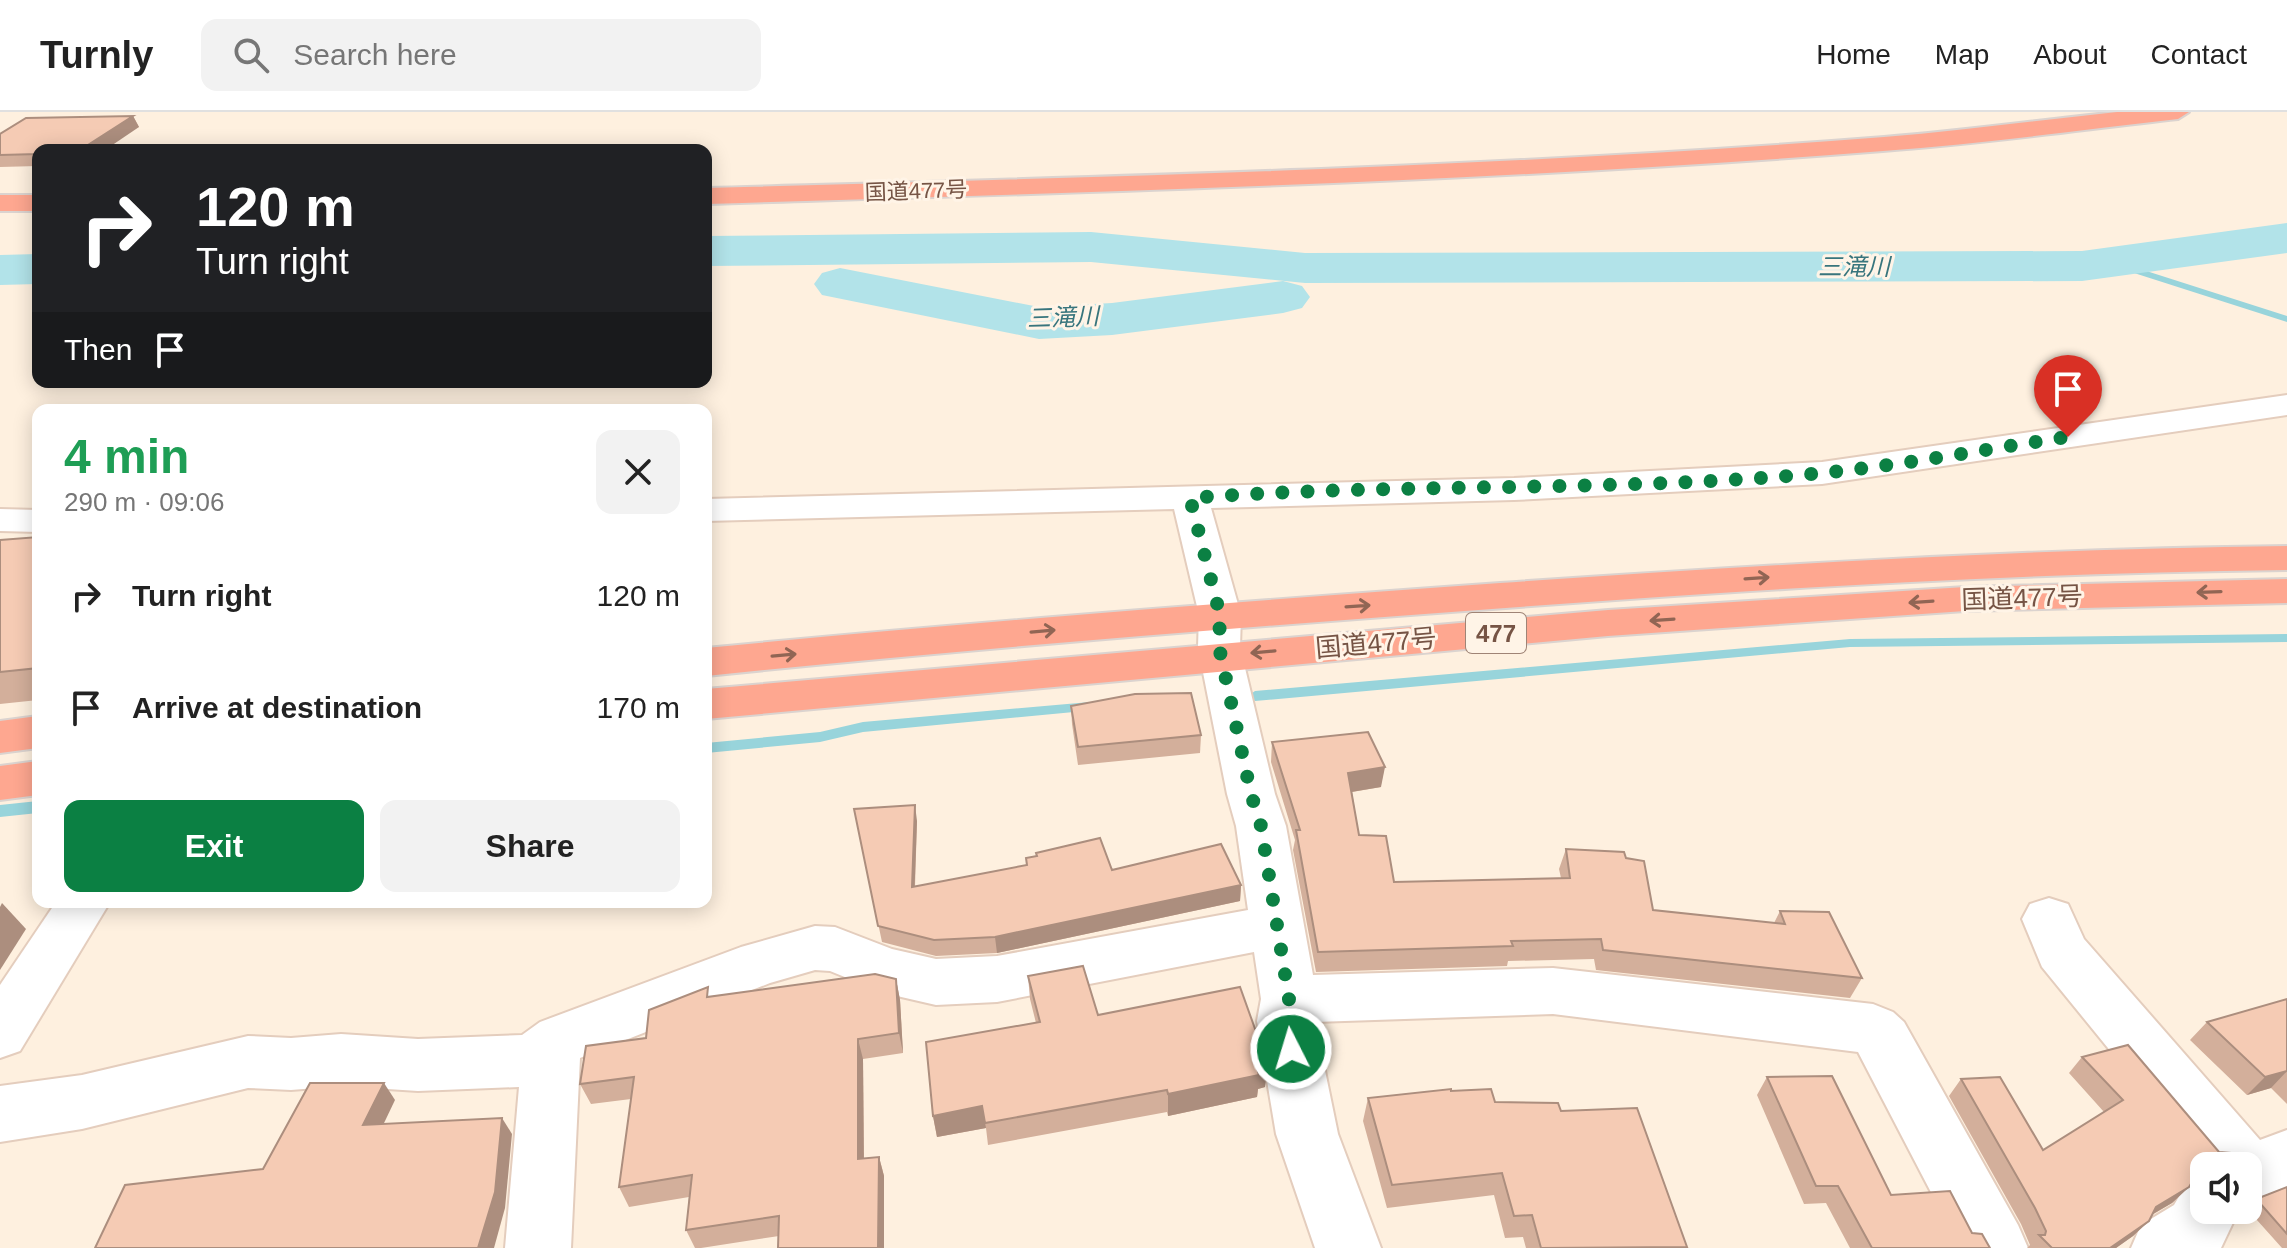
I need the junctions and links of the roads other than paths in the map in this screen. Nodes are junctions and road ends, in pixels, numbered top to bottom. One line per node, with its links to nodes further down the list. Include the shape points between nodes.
1 (2178, 112): 2 (highway, 国道477号, via 1887,144 1542,168)
2 (712, 196)
3 (0, 203): 4 (highway)
4 (32, 203)
5 (2287, 405): 6 (street, via 1822,473)
6 (1190, 498): 7 (street); 12 (street)
7 (712, 510)
8 (0, 520): 9 (street)
9 (32, 521)
10 (2287, 558): 12 (highway, 国道477号 / 477, one-way to 10, via 1880,569)
11 (2287, 591): 12 (highway, 国道477号 / 477, one-way to 12, via 1965,599 1608,623)
12 (1221, 636): 13 (highway, 国道477号 / 477, one-way to 12); 14 (highway, 国道477号 / 477); 21 (street)
13 (712, 662)
14 (712, 703)
15 (32, 733): 16 (highway)
16 (0, 737)
17 (32, 779): 18 (highway)
18 (0, 783)
19 (80, 908): 23 (street)
20 (2049, 919): 26 (street, via 2061,951)
21 (1277, 926): 22 (street); 24 (street, via 997,979 936,982 884,970 835,949 815,948 760,963 560,1040)
22 (1289, 999): 29 (street, via 1286,1021 1307,1134); 30 (street, via 1553,991 1873,1029 1884,1040)
23 (0, 1033)
24 (534, 1060): 25 (street, via 418,1065 248,1062 97,1099); 28 (street, via 551,1060)
25 (0, 1114)
26 (2227, 1152)
27 (2200, 1224): 31 (street)
28 (538, 1248)
29 (1348, 1248)
30 (1995, 1248)
31 (2164, 1248)

